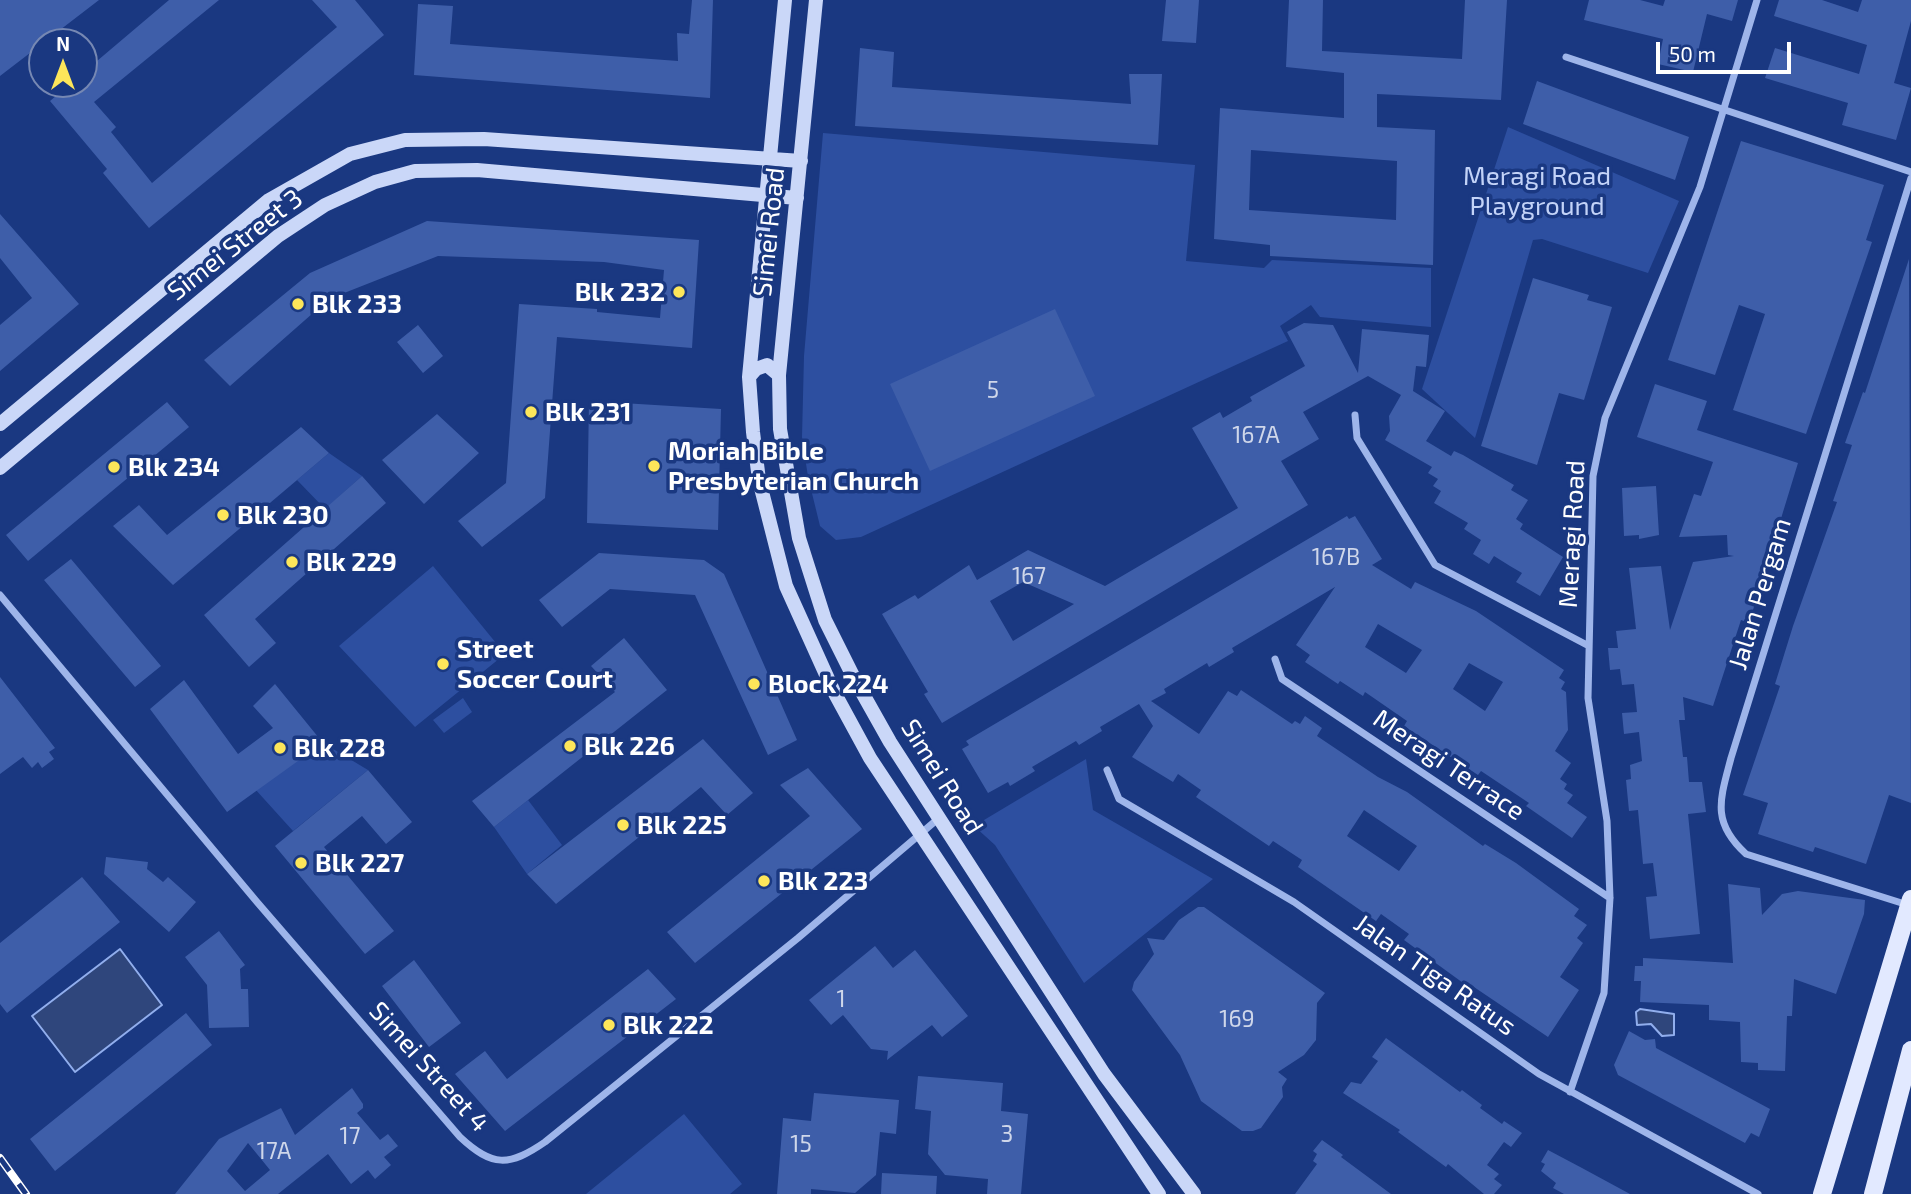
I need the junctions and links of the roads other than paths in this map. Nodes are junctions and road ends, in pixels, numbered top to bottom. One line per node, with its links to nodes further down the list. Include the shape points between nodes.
1 (785, 0): 6 (main road, Simei Road)
2 (817, 0): 7 (main road, Simei Road)
3 (1757, 0): 5 (street, Meragi Road)
4 (1566, 57): 5 (street)
5 (1722, 111): 8 (street); 18 (street, Meragi Road, via 1696,200 1599,439 1593,476)
6 (769, 160): 7 (main road, Simei Street 3); 10 (main road, Simei Road); 15 (main road, Simei Street 3, via 484,139 405,140 350,154 269,200)
7 (801, 161): 11 (main road, Simei Road)
8 (1911, 172)
9 (1911, 178): 24 (street, Jalan Pergam, via 1731,758 1720,812 1729,838 1746,854)
10 (766, 195): 11 (main road, Simei Street 3); 13 (main road, Simei Road); 16 (main road, Simei Street 3, via 477,170 415,171 375,182 325,205 278,236)
11 (797, 198): 12 (main road, Simei Road)
12 (779, 375): 13 (main road, via 767,365); 21 (main road, Simei Road, via 786,473 799,538 825,620 890,742)
13 (749, 377): 22 (main road, Simei Road, via 759,480 786,586 870,758)
14 (1355, 415): 18 (street, via 1357,438 1436,565)
15 (0, 424)
16 (0, 468)
17 (0, 595): 22 (street, Simei Street 4, via 452,1128 479,1155 499,1161 523,1157 545,1142)
18 (1587, 645): 23 (street, Meragi Road, via 1589,718 1607,821)
19 (1275, 659): 23 (street, Meragi Terrace, via 1282,679)
20 (1107, 770): 26 (street, Jalan Tiga Ratus, via 1119,799 1294,902)
21 (939, 818): 22 (street, Simei Street 4); 28 (main road, Simei Road, via 1104,1074)
22 (921, 835): 27 (main road, Simei Road)
23 (1611, 898): 26 (street, Meragi Road, via 1604,993)
24 (1910, 902): 30 (main road)
25 (1911, 1051): 31 (main road)
26 (1570, 1091): 29 (street, Jalan Tiga Ratus)
27 (1159, 1194)
28 (1194, 1194)
29 (1758, 1194)
30 (1822, 1194)
31 (1873, 1194)

